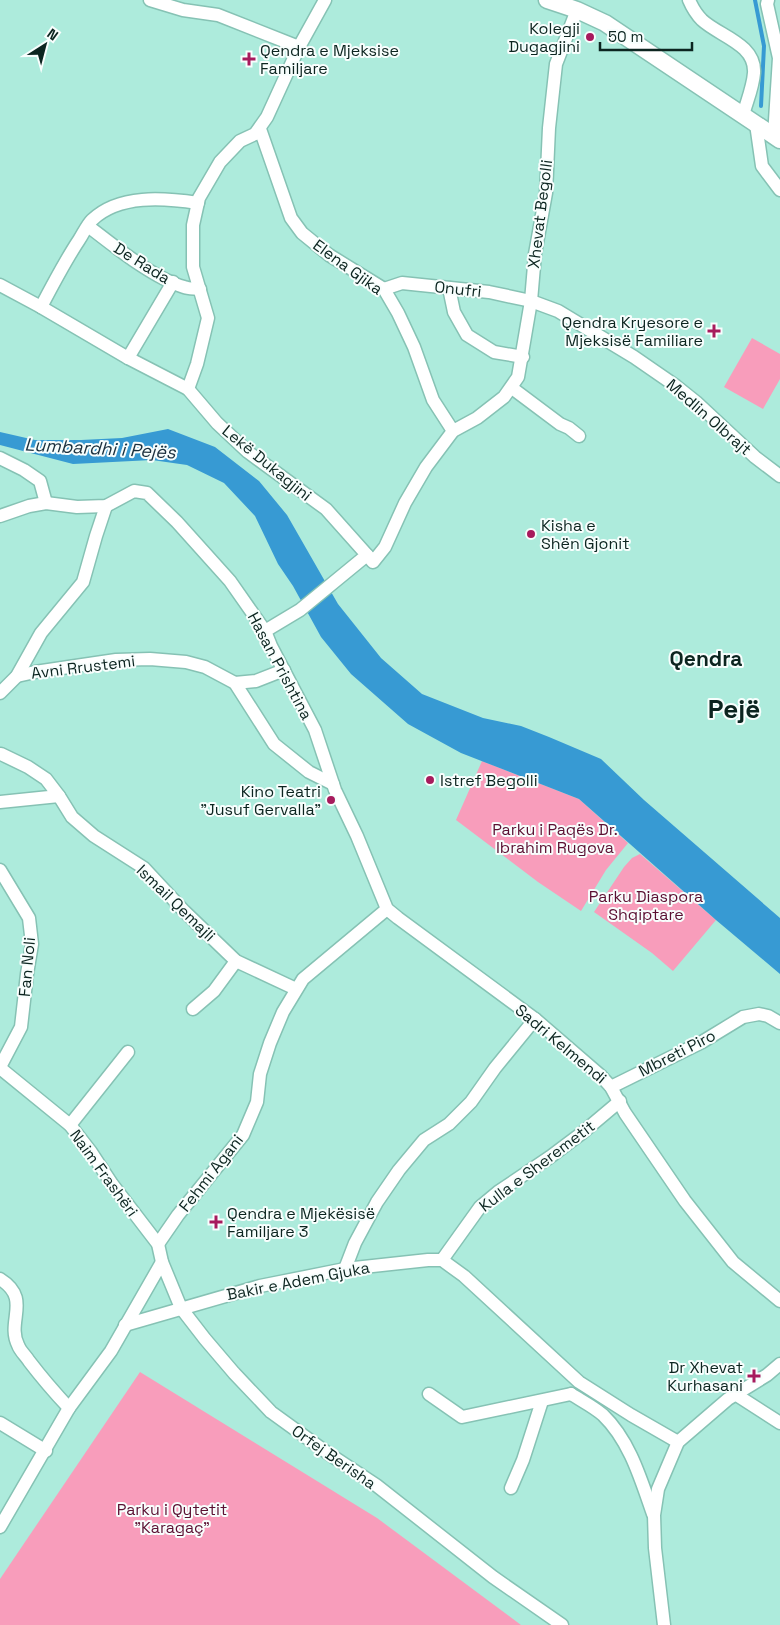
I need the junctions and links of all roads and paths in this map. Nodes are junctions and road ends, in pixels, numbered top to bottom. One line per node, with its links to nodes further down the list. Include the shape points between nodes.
1 (150, 0): 8 (street, via 183,10 218,15)
2 (325, 0): 8 (street)
3 (689, 0): 9 (street, via 702,20 751,57 754,72)
4 (553, 1): 7 (main road)
5 (767, 2): 6 (street); 11 (street, via 779,58)
6 (780, 8)
7 (577, 10): 9 (main road, via 605,23); 20 (street, Xhevat Begolli, via 556,64 546,193 535,254)
8 (299, 47): 10 (street)
9 (749, 119): 11 (main road); 12 (street, via 762,166)
10 (260, 129): 13 (street, via 240,141 220,162); 19 (street, Elena Gjika, via 292,218 302,232 329,255)
11 (777, 138)
12 (780, 190)
13 (198, 203): 14 (street, via 157,199 132,201 110,207); 18 (street, via 193,225 193,267)
14 (88, 226): 15 (street, De Rada, via 123,253); 21 (street)
15 (173, 282): 18 (street, De Rada, via 185,288); 23 (street)
16 (0, 285): 21 (street, Lekë Dukagjini)
17 (449, 288): 19 (street, Onufri, via 402,283); 20 (street, Onufri); 22 (street, via 454,312 467,335 494,352)
18 (200, 289): 25 (street, via 208,318 198,364)
19 (384, 289): 26 (street, Elena Gjika, via 414,347 433,400)
20 (532, 301): 22 (street, Xhevat Begolli); 29 (street, Medlin Olbrajt, via 558,311 648,366 696,402)
21 (41, 307): 23 (street, Lekë Dukagjini)
22 (523, 357): 24 (street, Xhevat Begolli)
23 (128, 358): 25 (street, Lekë Dukagjini)
24 (512, 388): 26 (street, Xhevat Begolli, via 477,418); 27 (street)
25 (188, 389): 33 (street, Lekë Dukagjini, via 216,423 248,452 326,509)
26 (453, 431): 33 (street, Xhevat Begolli, via 405,503 385,547)
27 (579, 436)
28 (0, 458): 30 (street, via 40,481)
29 (780, 476)
30 (46, 503): 31 (street); 32 (street)
31 (106, 506): 34 (street, Hasan Prishtina, via 134,491 146,492 230,581); 36 (street, via 83,582 41,633)
32 (0, 516)
33 (372, 556): 34 (street, via 300,610)
34 (265, 631): 35 (street, Hasan Prishtina)
35 (284, 670): 37 (street, via 256,681); 40 (street, Hasan Prishtina, via 315,730)
36 (17, 676): 37 (street, Avni Rrustemi, via 116,660 150,659 205,667); 38 (street)
37 (235, 683): 40 (street, Avni Rrustemi, via 274,744 308,772)
38 (0, 693)
39 (0, 754): 41 (street, Ismail Qemajli, via 46,779)
40 (333, 784): 44 (street, Hasan Prishtina)
41 (59, 796): 42 (street); 45 (street, Ismail Qemajli, via 72,817 94,836 144,868)
42 (0, 802)
43 (0, 870): 51 (street, Fan Noli, via 29,918 32,944 21,1027)
44 (387, 908): 46 (street, Fehmi Agani, via 303,979); 48 (street, Sadri Kelmendi)
45 (236, 961): 46 (street, Ismail Qemajli); 47 (street, via 214,991)
46 (296, 989): 55 (street, Fehmi Agani, via 270,1043 260,1074 257,1102 242,1135)
47 (193, 1009)
48 (535, 1020): 52 (street, Sadri Kelmendi); 58 (street, via 471,1102 449,1124 424,1140 398,1170 354,1243)
49 (780, 1023): 52 (street, Mbreti Piro, via 759,1014 743,1018)
50 (128, 1052): 54 (street)
51 (0, 1068): 54 (street, Naim Frashëri)
52 (611, 1087): 53 (street, Sadri Kelmendi)
53 (620, 1101): 56 (street, Kulla e Sheremetit, via 582,1133 480,1207); 60 (street, Sadri Kelmendi, via 685,1201 733,1262)
54 (70, 1125): 55 (street, Naim Frashëri)
55 (158, 1244): 57 (street, Orfej Berisha)
56 (442, 1260): 58 (street, Bakir e Adem Gjuka); 64 (street, via 464,1276)
57 (162, 1262): 61 (street, Orfej Berisha); 62 (street)
58 (345, 1269): 61 (street, Bakir e Adem Gjuka, via 260,1286)
59 (0, 1280): 70 (street, via 9,1285 16,1299 14,1330 18,1346 44,1382)
60 (780, 1301)
61 (181, 1308): 62 (street); 79 (street, Orfej Berisha, via 271,1412 376,1485 493,1577)
62 (125, 1325): 70 (street)
63 (780, 1364): 67 (street)
64 (579, 1382): 66 (street); 68 (street)
65 (429, 1394): 69 (street, via 462,1418)
66 (571, 1394): 69 (street); 71 (street)
67 (735, 1394): 73 (street); 74 (street)
68 (602, 1397): 71 (street); 74 (street)
69 (542, 1400): 76 (street)
70 (70, 1408): 75 (street)
71 (595, 1409): 77 (street, via 613,1426 623,1442 638,1470)
72 (0, 1423): 75 (street)
73 (780, 1423)
74 (678, 1442): 77 (street, via 658,1489)
75 (46, 1451): 78 (street)
76 (511, 1488)
77 (654, 1515): 80 (street, via 654,1548)
78 (0, 1527)
79 (562, 1625)
80 (664, 1625)

